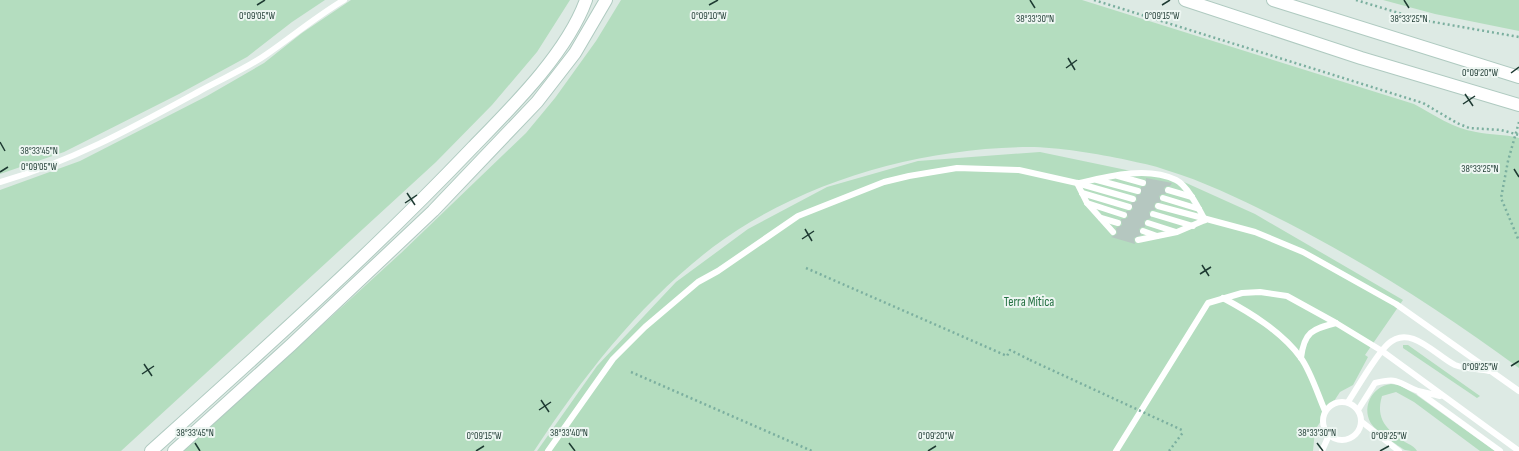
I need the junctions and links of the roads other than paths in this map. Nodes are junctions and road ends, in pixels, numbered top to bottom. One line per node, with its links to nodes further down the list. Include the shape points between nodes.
1 (344, 0): 10 (lane, via 306,24 266,55 131,128 43,169)
2 (586, 0): 48 (main road, via 562,44 526,92 433,189 281,334)
3 (606, 0): 49 (main road, via 575,53 538,102 433,211)
4 (1185, 0): 7 (main road, via 1361,58)
5 (1273, 0): 6 (main road)
6 (1519, 77)
7 (1519, 106)
8 (1115, 175): 9 (lane); 12 (lane); 16 (lane, via 1144,172 1177,180)
9 (1095, 179): 11 (lane); 14 (lane)
10 (0, 182)
11 (1078, 183): 15 (lane); 18 (lane); 50 (lane, via 1019,170 957,168 884,182 798,216 698,282 645,327 613,359)
12 (1143, 183)
13 (1168, 190): 16 (lane)
14 (1138, 191)
15 (1082, 193): 19 (lane); 21 (lane)
16 (1192, 197): 22 (lane)
17 (1163, 198): 22 (lane)
18 (1133, 199)
19 (1087, 203): 24 (lane); 25 (lane)
20 (1158, 206): 26 (lane)
21 (1129, 207)
22 (1199, 209): 26 (lane)
23 (1153, 214): 29 (lane)
24 (1124, 215)
25 (1100, 218): 27 (lane); 31 (lane)
26 (1205, 220): 29 (lane); 39 (lane, via 1255,232 1303,252 1396,304)
27 (1118, 223)
28 (1148, 223): 32 (lane)
29 (1193, 226): 32 (lane)
30 (1143, 231): 33 (lane)
31 (1113, 232)
32 (1177, 232): 33 (lane)
33 (1158, 236): 34 (lane)
34 (1138, 240)
35 (1223, 298): 36 (lane, via 1260,292 1287,296); 38 (lane, via 1276,332); 51 (lane, via 1208,303)
36 (1336, 322): 37 (lane); 38 (lane, via 1309,332 1303,346)
37 (1382, 352): 39 (lane, via 1388,343 1409,336 1456,365); 42 (lane); 43 (lane)
38 (1302, 358): 45 (lane)
39 (1492, 372): 41 (lane)
40 (1417, 390): 42 (lane); 44 (lane, via 1390,379 1375,383); 54 (lane)
41 (1519, 391)
42 (1444, 397): 55 (lane)
43 (1348, 402): 44 (lane); 45 (lane, via 1335,403)
44 (1358, 410): 46 (lane)
45 (1325, 411): 47 (lane, via 1323,424)
46 (1362, 422): 47 (lane, via 1357,434 1346,440 1340,441); 53 (lane)
47 (1329, 435): 52 (lane)
48 (151, 451)
49 (174, 451)
50 (548, 451)
51 (1116, 451)
52 (1322, 451)
53 (1399, 451)
54 (1500, 451)
55 (1519, 451)

